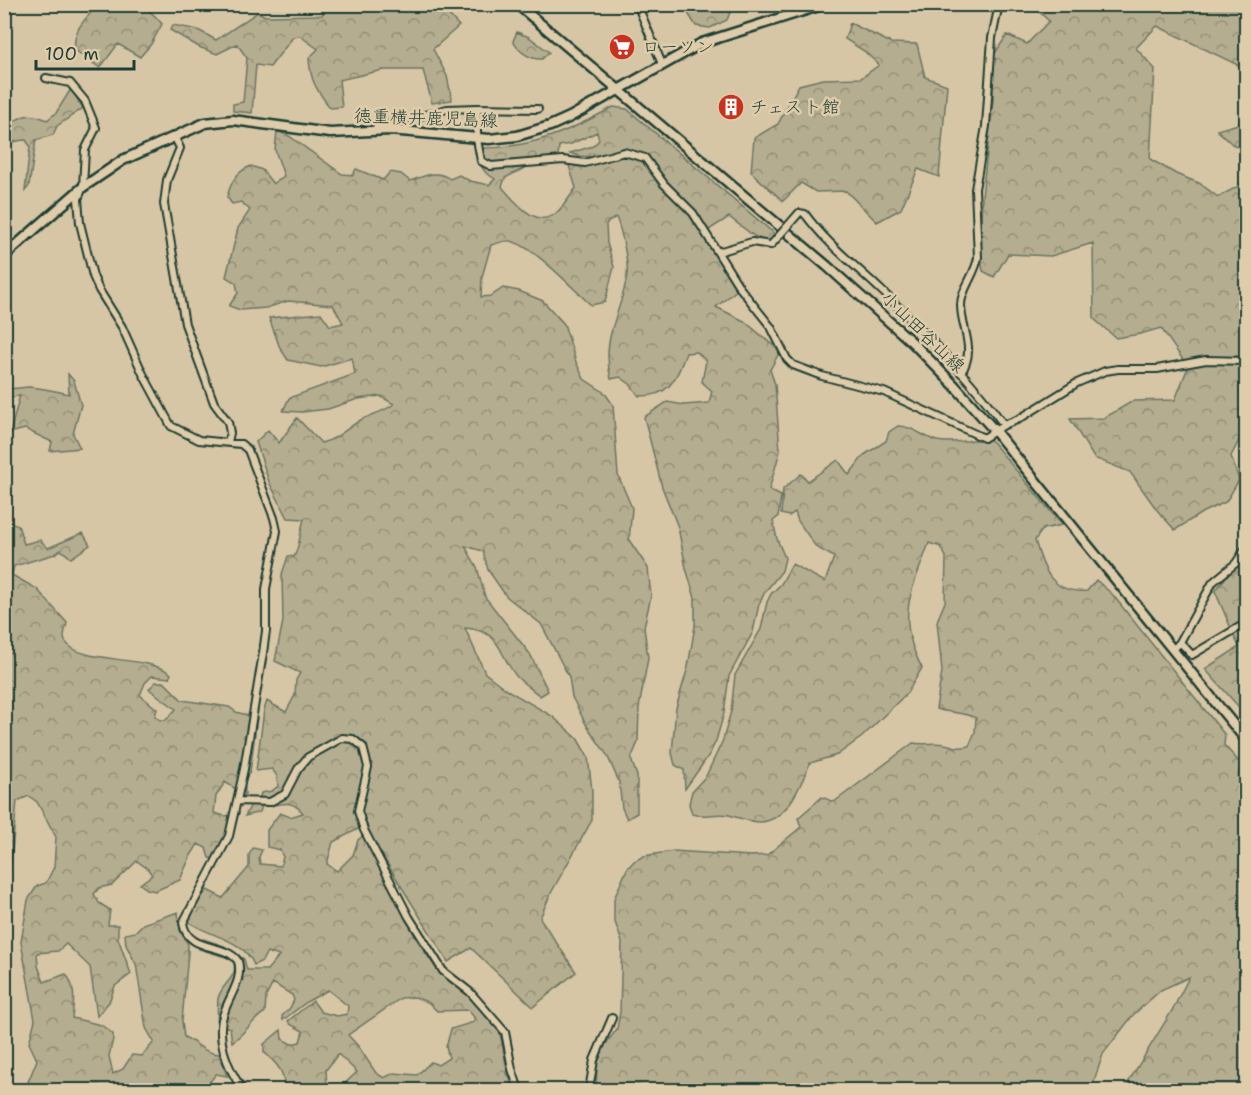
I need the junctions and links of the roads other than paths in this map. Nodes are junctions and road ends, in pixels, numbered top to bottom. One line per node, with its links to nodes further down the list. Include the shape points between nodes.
1 (517, 4): 7 (main road, 小山田谷山線)
2 (637, 4): 5 (street)
3 (825, 4): 5 (main road, 徳重横井鹿児島線, via 725,34)
4 (999, 4): 17 (street, via 975,189 977,268 961,305 969,348)
5 (662, 64): 7 (main road, 徳重横井鹿児島線)
6 (46, 78): 13 (street, via 70,83 85,101 94,122 96,128 85,150)
7 (620, 89): 12 (main road, 徳重横井鹿児島線, via 550,126 517,136); 19 (main road, 小山田谷山線, via 875,308 936,366)
8 (477, 108): 9 (street); 10 (street, via 447,109); 12 (street)
9 (538, 109)
10 (373, 129): 11 (main road, 徳重横井鹿児島線, via 330,133 222,120); 12 (main road, 徳重横井鹿児島線)
11 (174, 135): 13 (main road, 徳重横井鹿児島線, via 123,160); 20 (street, via 180,148 167,180 164,204 185,324 214,403 228,422)
12 (477, 139): 14 (street, via 481,161 491,166 563,160 585,163 624,152 640,156 693,213)
13 (83, 187): 15 (main road, 徳重横井鹿児島線); 20 (street, via 78,199 93,276 167,420 178,431 199,440)
14 (718, 252): 17 (street, bridge, via 752,242 771,245 799,213 805,214 820,235 882,291); 19 (street, via 793,365 884,392 984,438)
15 (4, 256)
16 (1246, 361): 18 (street, via 1206,360 1157,369 1104,371)
17 (961, 373): 18 (street)
18 (1004, 425): 19 (street)
19 (995, 431): 24 (main road, 小山田谷山線)
20 (228, 442): 26 (street, via 242,444 248,450 277,531 266,589 263,652)
21 (1246, 548): 23 (street, via 1236,563 1213,582)
22 (1246, 623): 23 (street, via 1192,654)
23 (1180, 642): 24 (street)
24 (1173, 650): 25 (main road, 小山田谷山線)
25 (1246, 740)
26 (237, 801): 28 (street, via 229,836 183,923 191,939 232,954 238,961 240,977 224,1012 220,1033 227,1061); 29 (street, via 270,802 285,794 308,756 342,738 353,739 363,747 368,766 358,811 364,830 409,917 443,971 470,992 506,1032)
27 (612, 1018): 30 (street, via 594,1060)
28 (243, 1090)
29 (519, 1090)
30 (589, 1090)

